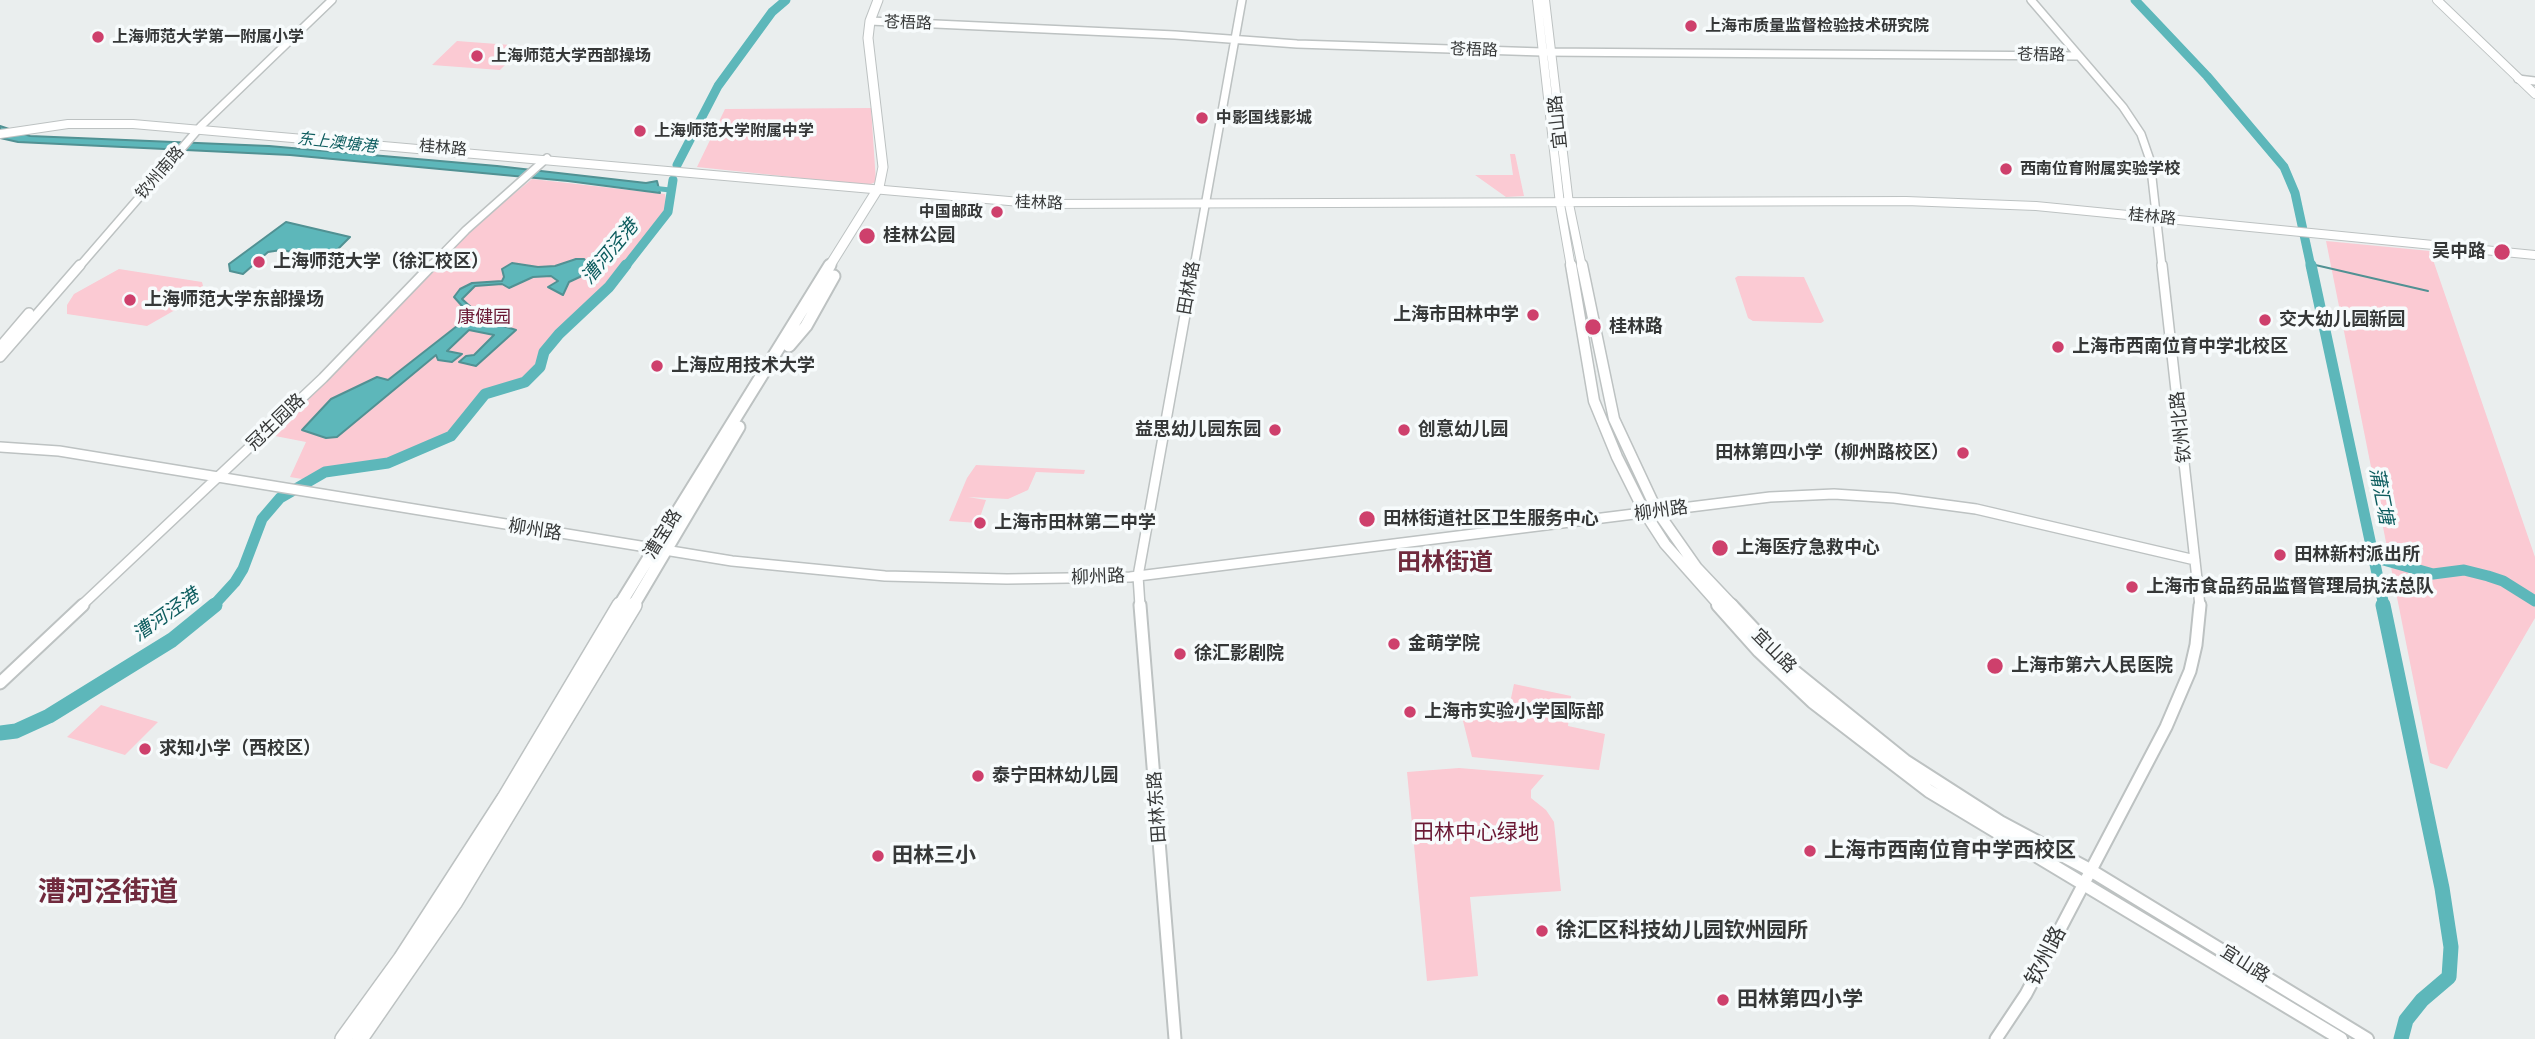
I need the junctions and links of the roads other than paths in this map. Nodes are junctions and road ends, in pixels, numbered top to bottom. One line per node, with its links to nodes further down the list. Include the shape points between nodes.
1 (324, 0): 17 (street, 钦州南路)
2 (331, 0): 17 (street, 钦州南路)
3 (878, 0): 10 (main road, 漕宝路)
4 (886, 0): 10 (main road, 漕宝路)
5 (1242, 0): 11 (street, 田林路)
6 (1537, 0): 12 (main road, 宜山路)
7 (1545, 0): 12 (main road, 宜山路)
8 (2031, 0): 13 (street, 钦州北路)
9 (2438, 0): 14 (main road)
10 (873, 21): 11 (street, 苍梧路); 21 (main road, 漕宝路, via 891,168)
11 (1235, 41): 12 (street, 苍梧路); 23 (street, 田林路)
12 (1546, 52): 13 (street, 苍梧路); 22 (main road, 宜山路)
13 (2079, 56): 24 (street, 钦州北路, via 2141,134 2150,160)
14 (2518, 79): 15 (street); 16 (main road)
15 (2535, 81)
16 (2535, 94)
17 (196, 128): 18 (main road, 桂林路, via 68,124); 19 (street, 钦州南路); 20 (main road, 桂林路)
18 (0, 132)
19 (180, 146): 26 (street, 钦州南路); 27 (street, 钦州南路)
20 (542, 163): 21 (main road, 桂林路); 29 (street, 冠生园路, via 466,230)
21 (881, 190): 23 (main road, 桂林路, via 1044,204); 31 (main road, 漕宝路, via 811,316)
22 (1565, 204): 23 (main road, 桂林路); 24 (main road, 桂林路, via 1906,201 2036,206); 30 (main road, 宜山路, via 1594,401 1617,457)
23 (1205, 205): 33 (street, 田林路)
24 (2158, 218): 25 (main road, 桂林路); 32 (street, 钦州北路)
25 (2535, 255)
26 (0, 347)
27 (0, 357)
28 (0, 447): 29 (street, 柳州路, via 59,451)
29 (218, 477): 31 (street, 柳州路); 34 (street, 冠生园路)
30 (1651, 512): 32 (street, 柳州路, via 1795,495 1895,498 1996,513); 33 (street, 柳州路); 35 (main road, 宜山路, via 1704,577 1791,669 1878,740 2000,822); 36 (main road, 宜山路, via 1665,544 1720,610 1813,702 1929,791)
31 (659, 550): 33 (street, 柳州路, via 897,577); 38 (main road, 漕宝路, via 401,959); 39 (main road, 漕宝路, via 454,903)
32 (2195, 560): 35 (street, 钦州北路, via 2199,621 2190,671 2166,727)
33 (1138, 576): 40 (street, 田林东路)
34 (0, 683)
35 (2090, 870): 36 (street, 钦州路); 37 (main road, 宜山路)
36 (2082, 885): 41 (street, 钦州路, via 2026,994); 42 (main road, 宜山路)
37 (2362, 1036)
38 (343, 1039)
39 (360, 1039)
40 (1175, 1039)
41 (1996, 1039)
42 (2341, 1039)

